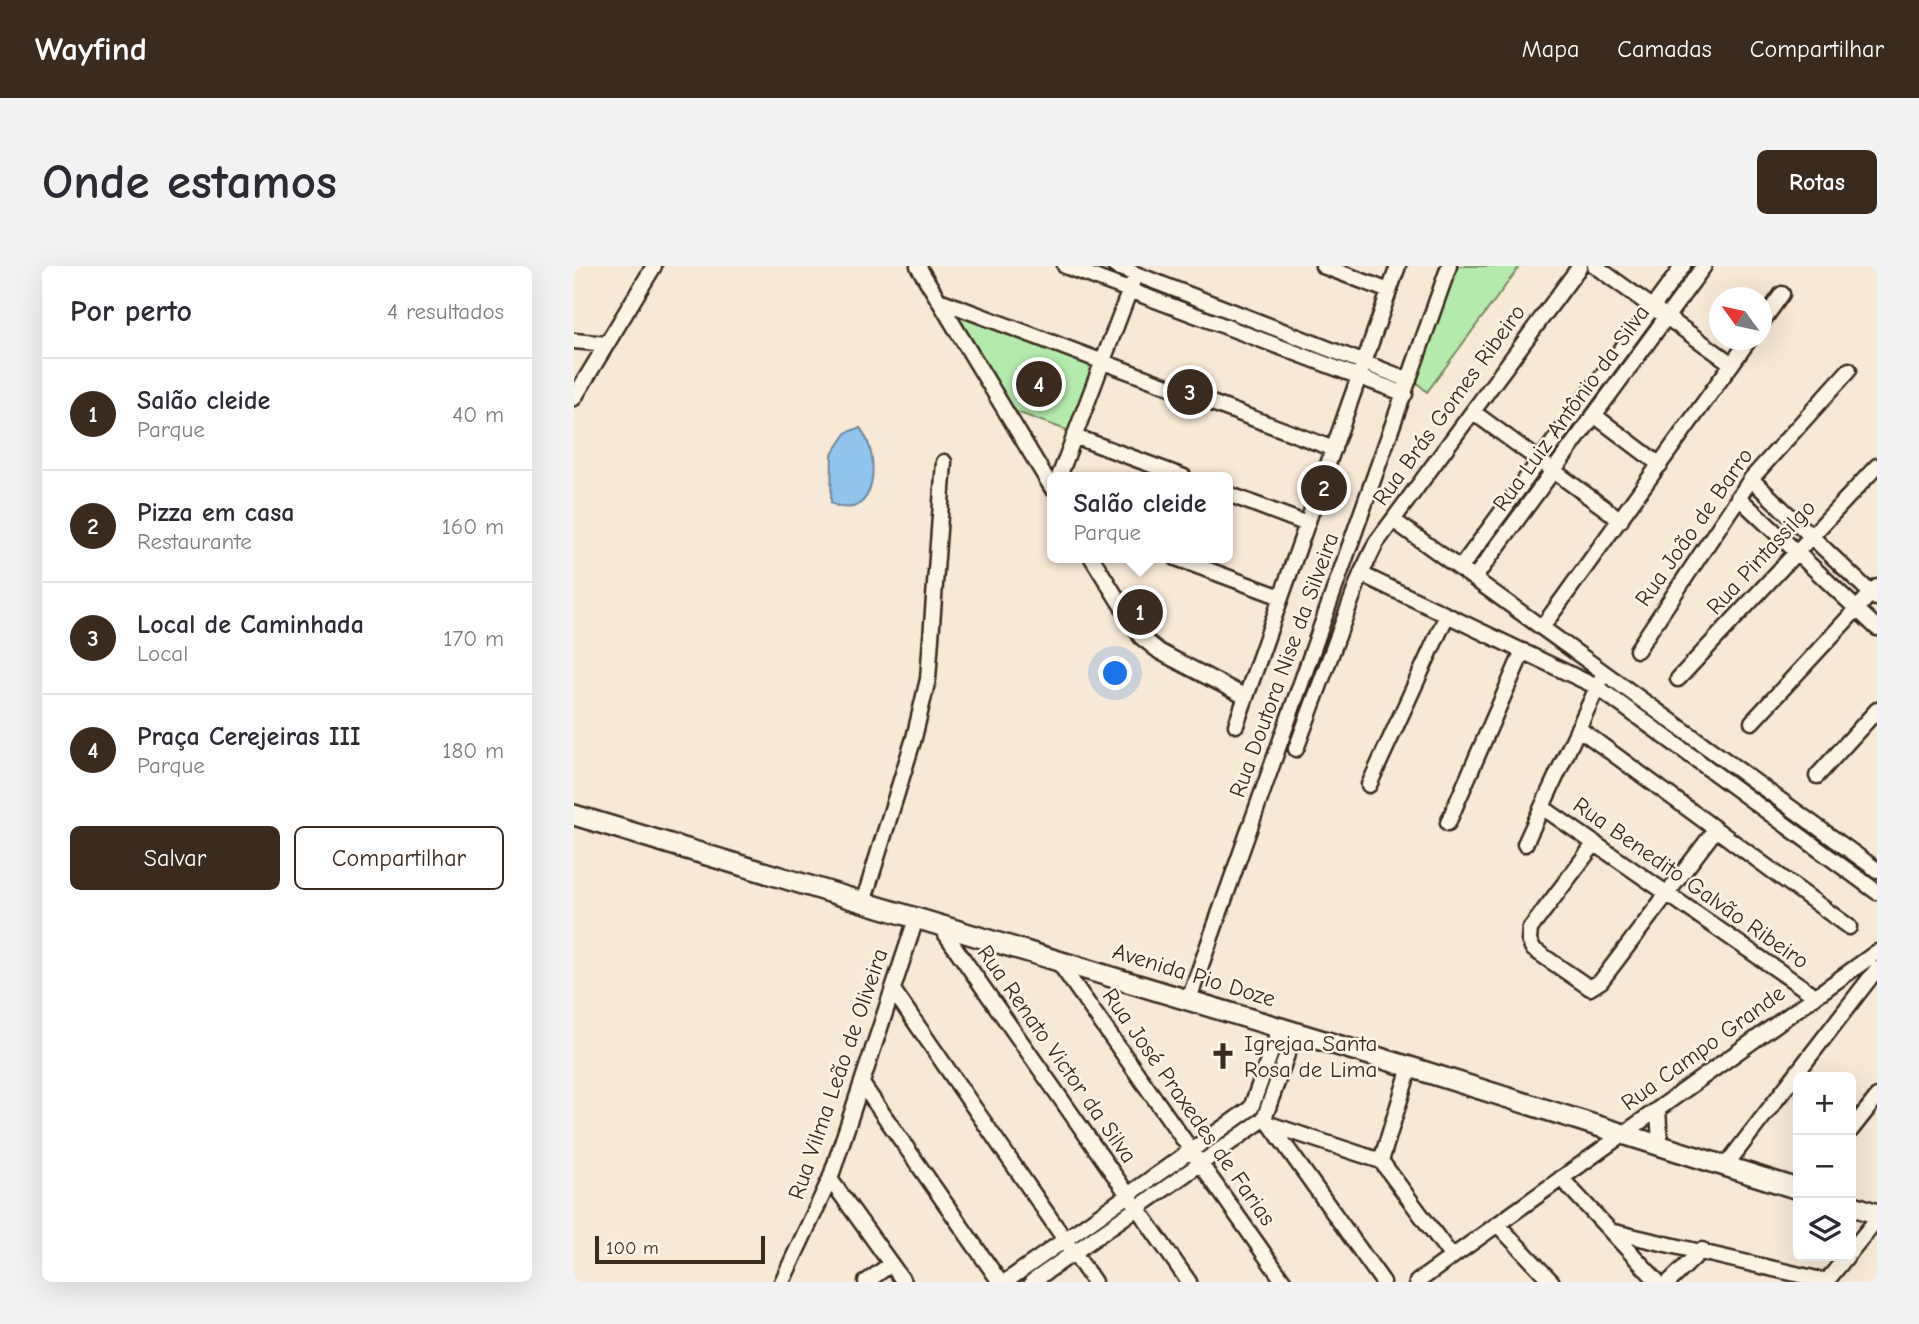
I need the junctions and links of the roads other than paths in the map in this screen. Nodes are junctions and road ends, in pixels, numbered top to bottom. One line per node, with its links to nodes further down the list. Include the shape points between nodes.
1 (654, 266): 21 (street)
2 (918, 266): 16 (street)
3 (1065, 266): 13 (street)
4 (1115, 266): 12 (street)
5 (1323, 266): 14 (street)
6 (1398, 266): 14 (street)
7 (1449, 266): 28 (street, Rua Doutora Nise da Silveira)
8 (1580, 266): 30 (street, Rua Brás Gomes Ribeiro)
9 (1595, 266): 17 (street)
10 (1683, 266): 17 (street, Rua Luiz Antônio da Silva)
11 (1704, 266): 19 (street, Rua Luiz Antônio da Silva)
12 (1137, 270): 13 (street); 24 (street)
13 (1129, 291): 23 (street); 27 (street)
14 (1389, 291): 24 (street)
15 (1782, 294): 18 (street)
16 (939, 300): 23 (street); 42 (street)
17 (1653, 308): 19 (street); 34 (street, Rua Luiz Antônio da Silva)
18 (1772, 308)
19 (1666, 317): 25 (street); 31 (street, Rua Luiz Antônio da Silva)
20 (574, 341): 21 (street)
21 (607, 344): 29 (street)
22 (1742, 350): 25 (street)
23 (1102, 362): 32 (street); 33 (street)
24 (1365, 363): 27 (street); 28 (street)
25 (1732, 364): 36 (street)
26 (1849, 370): 41 (street, Rua João de Barro)
27 (1360, 377): 28 (street); 33 (street)
28 (1407, 387): 94 (street, Rua Doutora Nise da Silveira)
29 (574, 398)
30 (1473, 412): 34 (street); 45 (street, Rua Brás Gomes Ribeiro)
31 (1594, 415): 36 (street); 38 (street, Rua Luiz Antônio da Silva)
32 (1074, 436): 39 (street); 40 (street)
33 (1334, 449): 47 (street)
34 (1538, 460): 38 (street); 52 (street, Rua Luiz Antônio da Silva)
35 (944, 462): 85 (street, via 928,679 915,738)
36 (1660, 465): 46 (street)
37 (1877, 466): 48 (street, Rua Pintassilgo)
38 (1552, 470): 46 (street); 54 (street, Rua Luiz Antônio da Silva)
39 (1061, 472)
40 (1171, 472)
41 (1751, 479): 44 (street, Rua João de Barro); 48 (street)
42 (1047, 480)
43 (1233, 496): 47 (street)
44 (1738, 497): 49 (street); 61 (street, Rua João de Barro)
45 (1393, 520): 52 (street); 53 (street, Rua Brás Gomes Ribeiro)
46 (1621, 520): 59 (street)
47 (1307, 524): 56 (street)
48 (1811, 537): 49 (street, Rua Pintassilgo); 55 (street)
49 (1797, 554): 57 (street); 64 (street, Rua Pintassilgo)
50 (1095, 563): 66 (street, Rua Doutora Nise da Silveira, via 1141,637 1160,652)
51 (1189, 563): 56 (street)
52 (1461, 567): 54 (street)
53 (1361, 574): 58 (street); 71 (street, Rua Brás Gomes Ribeiro)
54 (1475, 577): 59 (street)
55 (1875, 593): 57 (street)
56 (1281, 597): 66 (street)
57 (1855, 608): 60 (street); 68 (street)
58 (1447, 615): 62 (street); 73 (street)
59 (1543, 626): 63 (street)
60 (1877, 628)
61 (1637, 650)
62 (1523, 651): 65 (street); 78 (street)
63 (1605, 671): 65 (street); 74 (street)
64 (1678, 679)
65 (1597, 687): 70 (street); 75 (street)
66 (1246, 697): 69 (street)
67 (1877, 710): 72 (street)
68 (1752, 722)
69 (1236, 725)
70 (1578, 728): 76 (street); 79 (street)
71 (1296, 750)
72 (1817, 776)
73 (1369, 785)
74 (1763, 787): 75 (street); 82 (street)
75 (1754, 801): 83 (street)
76 (1542, 807): 80 (street, Rua Benedito Galvão Ribeiro); 81 (street)
77 (574, 815): 85 (street, Avenida Pio Doze)
78 (1448, 823)
79 (1716, 829): 84 (street); 88 (street)
80 (1595, 843): 84 (street, Rua Benedito Galvão Ribeiro); 84 (street, via 1530,929 1533,949 1579,983 1590,988 1601,981)
81 (1525, 844)
82 (1877, 870)
83 (1877, 892)
84 (1667, 893): 93 (street, Rua Benedito Galvão Ribeiro)
85 (863, 902): 86 (street, Avenida Pio Doze)
86 (916, 919): 87 (street, Avenida Pio Doze); 92 (street, Rua Vilma Leão de Oliveira)
87 (940, 926): 90 (street, Avenida Pio Doze); 112 (street, Rua Renato Victor da Silva)
88 (1849, 927)
89 (1877, 952): 93 (street, Rua Campo Grande)
90 (1056, 958): 94 (street, Avenida Pio Doze); 105 (street, Rua José Praxedes de Farias)
91 (1877, 969): 108 (street)
92 (893, 990): 97 (street, Rua Vilma Leão de Oliveira); 119 (street)
93 (1815, 996): 100 (street, Rua Campo Grande)
94 (1189, 999): 95 (street, Avenida Pio Doze)
95 (1288, 1030): 96 (street, Avenida Pio Doze); 99 (street); 101 (street)
96 (1410, 1067): 103 (street, Avenida Pio Doze); 106 (street)
97 (862, 1084): 110 (street, Rua Vilma Leão de Oliveira); 130 (street)
98 (1877, 1097): 102 (street)
99 (1251, 1108): 101 (street); 105 (street)
100 (1658, 1109): 103 (street, Rua Campo Grande); 104 (street)
101 (1268, 1122): 106 (street); 107 (street); 135 (street)
102 (1856, 1124)
103 (1625, 1133): 104 (street, Avenida Pio Doze); 109 (street, Rua Campo Grande)
104 (1660, 1144): 108 (street, Avenida Pio Doze)
105 (1192, 1151): 107 (street, Rua José Praxedes de Farias); 112 (street)
106 (1381, 1161): 123 (street)
107 (1201, 1164): 114 (street); 134 (street, Rua José Praxedes de Farias)
108 (1726, 1166): 111 (street, Avenida Pio Doze)
109 (1561, 1178): 117 (street, Rua Campo Grande); 118 (street)
110 (830, 1179): 125 (street); 127 (street, Rua Vilma Leão de Oliveira)
111 (1793, 1186)
112 (1128, 1195): 114 (street, Rua Renato Victor da Silva); 119 (street)
113 (1856, 1207): 115 (street)
114 (1137, 1208): 122 (street); 133 (street, Rua Renato Victor da Silva)
115 (1877, 1213)
116 (1877, 1219): 120 (street)
117 (1498, 1224): 123 (street, Rua Campo Grande); 137 (street)
118 (1614, 1232): 121 (street); 138 (street)
119 (1065, 1238): 122 (street); 130 (street)
120 (1856, 1245)
121 (1702, 1250): 139 (street); 140 (street)
122 (1074, 1253): 131 (street); 132 (street)
123 (1452, 1257): 126 (street, Rua Campo Grande)
124 (1843, 1261): 140 (street)
125 (891, 1264): 128 (street); 129 (street)
126 (1436, 1277): 136 (street, Rua Campo Grande)
127 (782, 1282)
128 (866, 1282)
129 (904, 1282)
130 (1003, 1282)
131 (1032, 1282)
132 (1094, 1282)
133 (1189, 1282)
134 (1284, 1282)
135 (1383, 1282)
136 (1417, 1282)
137 (1552, 1282)
138 (1658, 1282)
139 (1670, 1282)
140 (1826, 1282)

